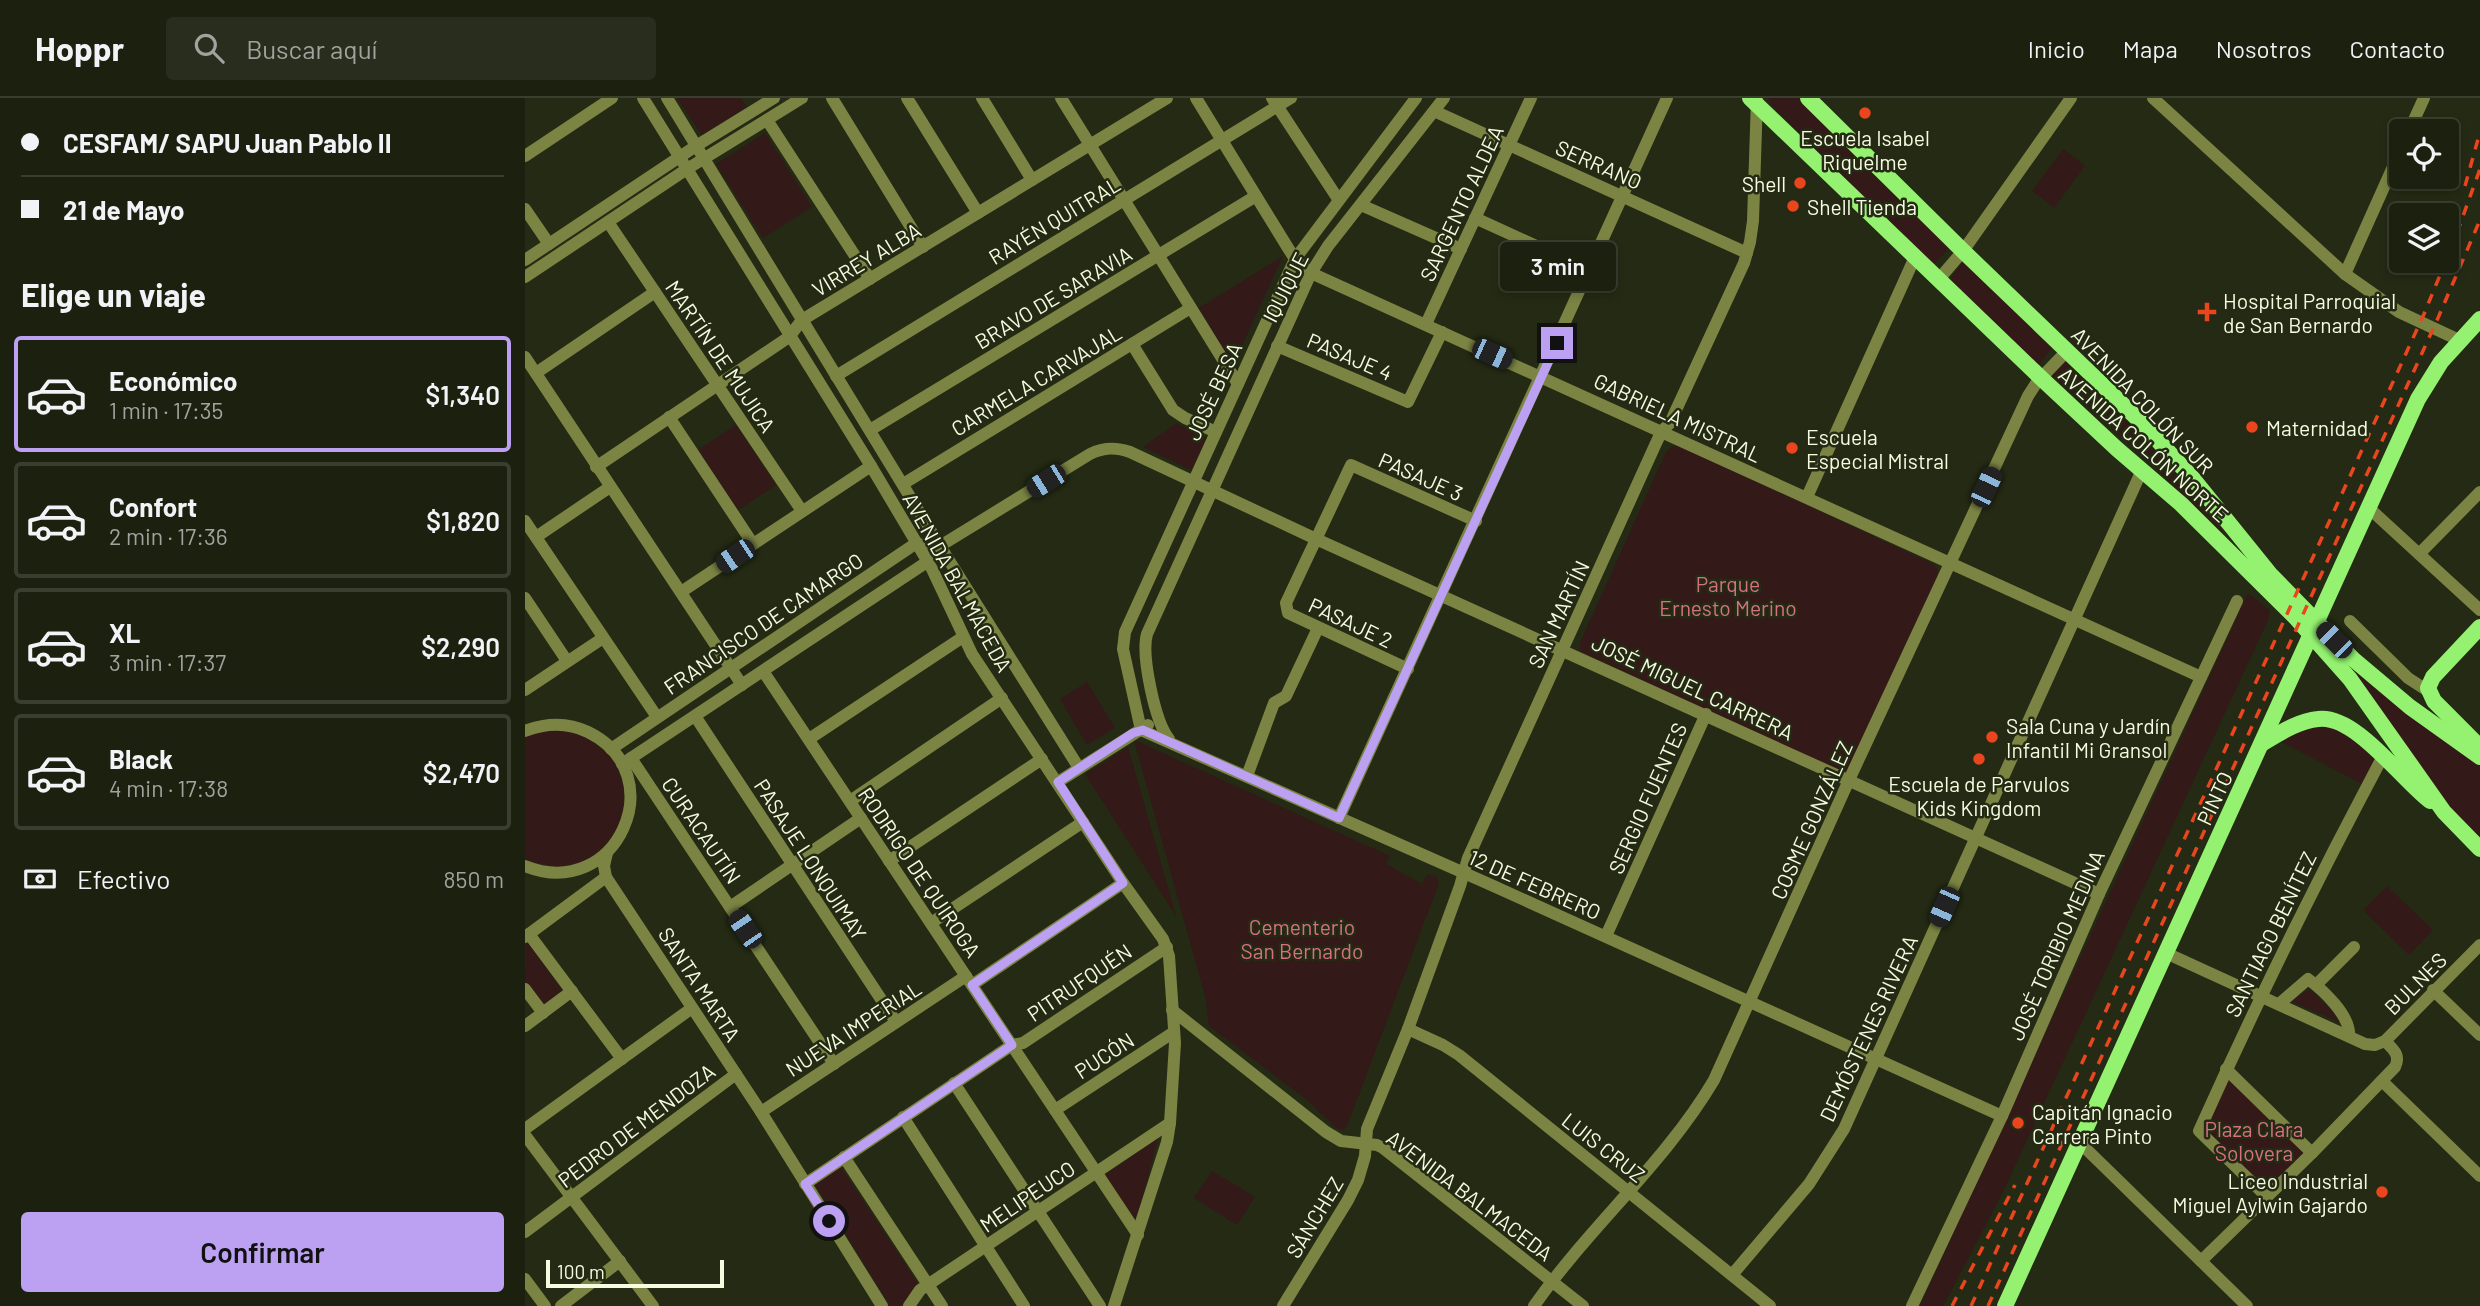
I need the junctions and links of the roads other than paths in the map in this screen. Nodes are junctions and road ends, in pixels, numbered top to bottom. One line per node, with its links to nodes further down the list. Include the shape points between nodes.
1 (612, 98): 31 (street)
2 (643, 98): 32 (street, AVENIDA BALMACEDA)
3 (667, 98): 30 (street, AVENIDA BALMACEDA)
4 (774, 98): 23 (street)
5 (802, 98): 26 (street)
6 (832, 98): 47 (street)
7 (907, 98): 43 (street)
8 (982, 98): 36 (street)
9 (1061, 98): 29 (street)
10 (1167, 98): 29 (street, VIRREY ALBA)
11 (1196, 98): 27 (street, GABRIELA MISTRAL)
12 (1291, 98): 22 (street, RAYÉN QUITRAL)
13 (1416, 98): 39 (street, JOSÉ BESA)
14 (1444, 98): 24 (street, IQUIQUE)
15 (1531, 98): 28 (street, SARGENTO ALDEA)
16 (1667, 98): 38 (street)
17 (1808, 98): 49 (main road, AVENIDA COLÓN SUR)
18 (2071, 98): 49 (street)
19 (2153, 98): 57 (street)
20 (2424, 98): 25 (street)
21 (1754, 100): 50 (street, SAN MARTÍN, via 1753,221); 52 (main road, AVENIDA COLÓN NORTE)
22 (1275, 102): 27 (street, RAYÉN QUITRAL); 39 (street)
23 (752, 104): 30 (street)
24 (1434, 111): 28 (street, SERRANO); 41 (street, IQUIQUE)
25 (2414, 119)
26 (767, 120): 33 (street); 59 (street)
27 (1222, 140): 37 (street, GABRIELA MISTRAL); 40 (street, RAYÉN QUITRAL)
28 (1509, 144): 38 (street, SERRANO); 44 (street, SARGENTO ALDEA)
29 (1090, 145): 36 (street, VIRREY ALBA); 40 (street)
30 (696, 146): 32 (street); 33 (street, AVENIDA BALMACEDA)
31 (525, 156)
32 (679, 157): 34 (street, AVENIDA BALMACEDA); 46 (street)
33 (704, 158): 34 (street); 64 (street, AVENIDA BALMACEDA)
34 (687, 169): 45 (street); 67 (street, AVENIDA BALMACEDA)
35 (2389, 176): 57 (street)
36 (1032, 180): 43 (street, VIRREY ALBA)
37 (1256, 196): 51 (street, BRAVO DE SARAVIA); 53 (street, GABRIELA MISTRAL)
38 (1623, 196): 50 (street, SERRANO); 55 (street)
39 (1338, 199): 53 (street, JOSÉ BESA)
40 (1123, 200): 51 (street); 74 (street, RAYÉN QUITRAL)
41 (1361, 205): 48 (street); 56 (street, IQUIQUE)
42 (525, 209): 46 (street)
43 (978, 213): 47 (street, VIRREY ALBA)
44 (1475, 218): 48 (street, SARGENTO ALDEA); 55 (street)
45 (608, 222): 58 (street); 61 (street, MARTÍN DE MUJICA)
46 (549, 244): 54 (street)
47 (923, 247): 59 (street, VIRREY ALBA)
48 (1461, 250): 65 (street, SARGENTO ALDEA)
49 (1963, 251): 60 (street); 71 (main road, AVENIDA COLÓN SUR)
50 (1748, 253): 81 (street, SAN MARTÍN, via 1670,423)
51 (1157, 256): 62 (street); 80 (street, BRAVO DE SARAVIA)
52 (1915, 257): 60 (main road, AVENIDA COLÓN NORTE); 91 (street)
53 (1295, 259): 56 (street, GABRIELA MISTRAL); 77 (street, JOSÉ BESA)
54 (525, 260)
55 (1590, 270): 75 (street)
56 (1311, 273): 65 (street, GABRIELA MISTRAL); 70 (street, IQUIQUE)
57 (2345, 274): 68 (street, via 2399,312)
58 (525, 277)
59 (870, 279): 64 (street, VIRREY ALBA)
60 (1939, 279): 76 (main road, AVENIDA COLÓN NORTE)
61 (655, 292): 73 (street); 78 (street, MARTÍN DE MUJICA)
62 (1189, 309): 69 (street, CARMELA CARVAJAL); 77 (street)
63 (2480, 319): 68 (main road, PINTO)
64 (803, 320): 67 (street, VIRREY ALBA); 74 (street, AVENIDA BALMACEDA)
65 (1426, 324): 66 (street, GABRIELA MISTRAL)
66 (1442, 332): 70 (street, PASAJE 4, via 1408,402); 75 (street, GABRIELA MISTRAL)
67 (789, 337): 78 (street, VIRREY ALBA); 83 (street, AVENIDA BALMACEDA)
68 (2459, 340): 92 (main road, PINTO, via 2425,385)
69 (1132, 344): 82 (street, via 1173,410); 87 (street, CARMELA CARVAJAL)
70 (1277, 346): 89 (street, IQUIQUE)
71 (2067, 351): 76 (street, COSME GONZÁLEZ); 136 (main road, AVENIDA COLÓN SUR, via 2143,424 2270,574 2353,659)
72 (525, 357): 73 (street)
73 (536, 373): 84 (street)
74 (836, 376): 80 (street, AVENIDA BALMACEDA)
75 (1542, 376): 81 (street, GABRIELA MISTRAL); 95 (street)
76 (2041, 378): 85 (main road, AVENIDA COLÓN NORTE); 103 (street, COSME GONZÁLEZ, via 2028,396)
77 (1238, 384): 82 (street, JOSÉ BESA)
78 (717, 385): 79 (street, VIRREY ALBA); 93 (street, MARTÍN DE MUJICA)
79 (669, 417): 84 (street, VIRREY ALBA); 98 (street)
80 (870, 430): 87 (street, AVENIDA BALMACEDA)
81 (1662, 431): 91 (street, GABRIELA MISTRAL); 115 (street, SAN MARTÍN)
82 (1216, 432): 86 (street, JOSÉ BESA)
83 (871, 466): 93 (street); 99 (street, AVENIDA BALMACEDA)
84 (596, 467): 88 (street)
85 (2143, 470): 109 (street, DEMÓSTENES RIVERA); 145 (main road, AVENIDA COLÓN NORTE, via 2336,660)
86 (1193, 482): 89 (street, JOSÉ MIGUEL CARRERA); 100 (street, FRANCISCO DE CAMARGO, via 1131,452 1103,449); 129 (street, JOSÉ BESA, via 1122,640)
87 (903, 484): 100 (street, AVENIDA BALMACEDA)
88 (610, 487): 96 (street); 104 (street)
89 (1213, 491): 97 (street, JOSÉ MIGUEL CARRERA); 125 (street, IQUIQUE, via 1145,640)
90 (2480, 492): 101 (street)
91 (1807, 498): 103 (street, GABRIELA MISTRAL)
92 (2370, 509): 101 (street); 133 (main road, PINTO)
93 (802, 511): 98 (street)
94 (525, 521): 96 (street)
95 (1476, 521): 97 (street, PASAJE 3, via 1351,465); 105 (street)
96 (536, 537): 114 (street)
97 (1316, 539): 105 (street, JOSÉ MIGUEL CARRERA); 112 (street, PASAJE 2, via 1286,603 1289,613)
98 (753, 544): 104 (street)
99 (915, 544): 100 (street); 102 (street, AVENIDA BALMACEDA); 117 (street, FRANCISCO DE CAMARGO)
100 (940, 546): 102 (street, FRANCISCO DE CAMARGO); 140 (street, AVENIDA BALMACEDA)
101 (2420, 553): 108 (street)
102 (927, 562): 113 (street, AVENIDA BALMACEDA); 119 (street, FRANCISCO DE CAMARGO)
103 (1951, 563): 109 (street, GABRIELA MISTRAL); 142 (street, COSME GONZÁLEZ)
104 (681, 592): 117 (street)
105 (1442, 595): 115 (street, JOSÉ MIGUEL CARRERA); 118 (street)
106 (525, 598): 116 (street)
107 (2237, 601): 120 (street, JOSÉ TORIBIO MEDINA)
108 (2480, 610)
109 (2075, 619): 120 (street, GABRIELA MISTRAL); 149 (street, DEMÓSTENES RIVERA)
110 (2350, 621): 123 (street, via 2408,678)
111 (2480, 627): 123 (main road, via 2431,679)
112 (1318, 628): 118 (street, PASAJE 2); 141 (street, via 1288,693 1274,703)
113 (963, 637): 124 (street, AVENIDA BALMACEDA); 131 (street)
114 (603, 638): 116 (street); 128 (street)
115 (1563, 649): 126 (street, JOSÉ MIGUEL CARRERA); 156 (street, SAN MARTÍN)
116 (567, 661): 122 (street)
117 (731, 667): 121 (street); 128 (street, FRANCISCO DE CAMARGO)
118 (1408, 669): 147 (street)
119 (764, 671): 121 (street, FRANCISCO DE CAMARGO); 131 (street, RODRIGO DE QUIROGA)
120 (2201, 677): 159 (street, JOSÉ TORIBIO MEDINA)
121 (742, 685): 127 (street, FRANCISCO DE CAMARGO)
122 (525, 690)
123 (2428, 691): 134 (main road)
124 (1002, 698): 138 (street, AVENIDA BALMACEDA); 144 (street)
125 (1157, 714): 129 (street); 132 (street, IQUIQUE)
126 (1706, 715): 142 (street, JOSÉ MIGUEL CARRERA); 163 (street, SERGIO FUENTES)
127 (695, 716): 139 (street, FRANCISCO DE CAMARGO); 153 (street, PASAJE LONQUIMAY)
128 (657, 717): 135 (street, FRANCISCO DE CAMARGO)
129 (1141, 730): 132 (street, 12 DE FEBRERO); 140 (street)
130 (525, 731): 135 (street, via 547,724 571,726 593,734)
131 (809, 738): 144 (street, RODRIGO DE QUIROGA)
132 (1172, 743): 141 (street, 12 DE FEBRERO)
133 (2263, 743): 137 (main road, via 2301,723 2327,718 2349,727); 167 (main road, PINTO)
134 (2480, 747)
135 (611, 749): 139 (street)
136 (2480, 757)
137 (2382, 758): 145 (main road); 173 (street, SANTIAGO BENÍTEZ)
138 (1042, 759): 143 (street, AVENIDA BALMACEDA); 152 (street)
139 (627, 761): 151 (street, via 631,805 623,831); 160 (street, CURACAUTÍN)
140 (1079, 768): 143 (street)
141 (1247, 776): 147 (street, 12 DE FEBRERO)
142 (1849, 780): 149 (street, JOSÉ MIGUEL CARRERA); 174 (street, COSME GONZÁLEZ)
143 (1058, 782): 148 (street, AVENIDA BALMACEDA)
144 (850, 801): 146 (street, RODRIGO DE QUIROGA)
145 (2444, 812): 150 (main road, AVENIDA COLÓN NORTE)
146 (861, 818): 152 (street, RODRIGO DE QUIROGA); 153 (street)
147 (1339, 818): 156 (street, 12 DE FEBRERO)
148 (1083, 822): 158 (street, AVENIDA BALMACEDA); 161 (street)
149 (1976, 837): 159 (street, JOSÉ MIGUEL CARRERA); 188 (street, DEMÓSTENES RIVERA)
150 (2480, 849)
151 (607, 853): 155 (street); 157 (street)
152 (890, 861): 161 (street, RODRIGO DE QUIROGA)
153 (792, 865): 160 (street); 179 (street, PASAJE LONQUIMAY)
154 (525, 866): 155 (street, via 555,873)
155 (587, 867): 157 (street, SANTA MARTA)
156 (1464, 873): 163 (street, 12 DE FEBRERO); 181 (street, SAN MARTÍN)
157 (606, 877): 162 (street); 176 (street, SANTA MARTA)
158 (1123, 883): 165 (street, AVENIDA BALMACEDA); 168 (street, NUEVA IMPERIAL)
159 (2099, 894): 196 (street, JOSÉ TORIBIO MEDINA)
160 (730, 907): 189 (street, CURACAUTÍN)
161 (931, 923): 168 (street, RODRIGO DE QUIROGA)
162 (527, 936): 172 (street)
163 (1606, 936): 174 (street, 12 DE FEBRERO)
164 (2480, 945): 171 (street, BULNES)
165 (1167, 947): 177 (street, AVENIDA BALMACEDA); 186 (street, PITRUFQUÉN, via 1023,1043)
166 (2354, 947): 169 (street)
167 (2166, 953): 173 (street); 202 (main road, PINTO)
168 (969, 981): 179 (street, NUEVA IMPERIAL); 186 (street, RODRIGO DE QUIROGA)
169 (2316, 985): 175 (street, via 2308,978); 184 (street, via 2347,1023)
170 (525, 989): 178 (street)
171 (2433, 990): 183 (street); 185 (street, BULNES)
172 (572, 991): 178 (street); 187 (street)
173 (2260, 996): 175 (street); 190 (street, SANTIAGO BENÍTEZ)
174 (1750, 1003): 188 (street, 12 DE FEBRERO); 208 (street, COSME GONZÁLEZ, via 1706,1094)
175 (2279, 1004): 184 (street)
176 (692, 1007): 187 (street); 191 (street, SANTA MARTA)
177 (1172, 1010): 182 (street); 201 (street, AVENIDA BALMACEDA, via 1326,1132 1341,1141)
178 (543, 1013): 180 (street)
179 (896, 1022): 189 (street, NUEVA IMPERIAL)
180 (525, 1026)
181 (1408, 1029): 201 (street, SAN MARTÍN); 208 (street, LUIS CRUZ, via 1459,1055)
182 (1174, 1032): 194 (street, PUCÓN); 198 (street)
183 (2480, 1035)
184 (2349, 1036): 185 (street, via 2365,1044)
185 (2380, 1043): 192 (street, via 2398,1060)
186 (1012, 1045): 193 (street, PITRUFQUÉN); 194 (street, RODRIGO DE QUIROGA)
187 (622, 1059): 199 (street)
188 (1875, 1059): 196 (street, 12 DE FEBRERO); 217 (street, DEMÓSTENES RIVERA, via 1854,1109 1821,1166)
189 (834, 1064): 195 (street, NUEVA IMPERIAL)
190 (2226, 1069): 203 (street); 210 (street, SANTIAGO BENÍTEZ, via 2199,1130)
191 (736, 1074): 195 (street, SANTA MARTA); 209 (street, PEDRO DE MENDOZA)
192 (2382, 1081): 203 (street); 206 (street)
193 (954, 1083): 197 (street, PITRUFQUÉN); 211 (street)
194 (1055, 1110): 205 (street, RODRIGO DE QUIROGA)
195 (761, 1112): 207 (street, SANTA MARTA)
196 (2002, 1115): 234 (street, JOSÉ TORIBIO MEDINA)
197 (903, 1117): 204 (street, PITRUFQUÉN); 214 (street)
198 (1170, 1123): 205 (street, MELIPEUCO); 213 (street)
199 (525, 1129)
200 (525, 1135): 209 (street)
201 (1365, 1143): 219 (street, AVENIDA BALMACEDA, via 1383,1148); 230 (street, SÁNCHEZ, via 1354,1190)
202 (2080, 1143): 216 (street); 235 (main road, PINTO)
203 (2312, 1153): 210 (street)
204 (844, 1157): 207 (street, PITRUFQUÉN); 220 (street)
205 (1096, 1172): 211 (street, MELIPEUCO); 213 (street, RODRIGO DE QUIROGA)
206 (2480, 1176)
207 (805, 1184): 224 (street, SANTA MARTA)
208 (1628, 1191): 217 (street, LUIS CRUZ); 219 (street, COSME GONZÁLEZ)
209 (571, 1197): 212 (street, PEDRO DE MENDOZA); 215 (street)
210 (2267, 1198): 216 (street)
211 (1038, 1212): 214 (street, MELIPEUCO); 228 (street)
212 (525, 1231)
213 (1138, 1235): 229 (street)
214 (986, 1247): 220 (street, MELIPEUCO); 227 (street)
215 (619, 1261): 222 (street); 223 (street)
216 (2201, 1261): 236 (street)
217 (1733, 1275): 233 (street, LUIS CRUZ)
218 (525, 1279): 221 (street)
219 (1552, 1282): 231 (street, COSME GONZÁLEZ); 232 (street, AVENIDA BALMACEDA)
220 (928, 1285): 225 (street, MELIPEUCO); 226 (street)
221 (545, 1306)
222 (561, 1306)
223 (653, 1306)
224 (882, 1306)
225 (909, 1306)
226 (941, 1306)
227 (1024, 1306)
228 (1100, 1306)
229 (1114, 1306)
230 (1283, 1306)
231 (1534, 1306)
232 (1583, 1306)
233 (1770, 1306)
234 (1912, 1306)
235 (2005, 1306)
236 (2247, 1306)

